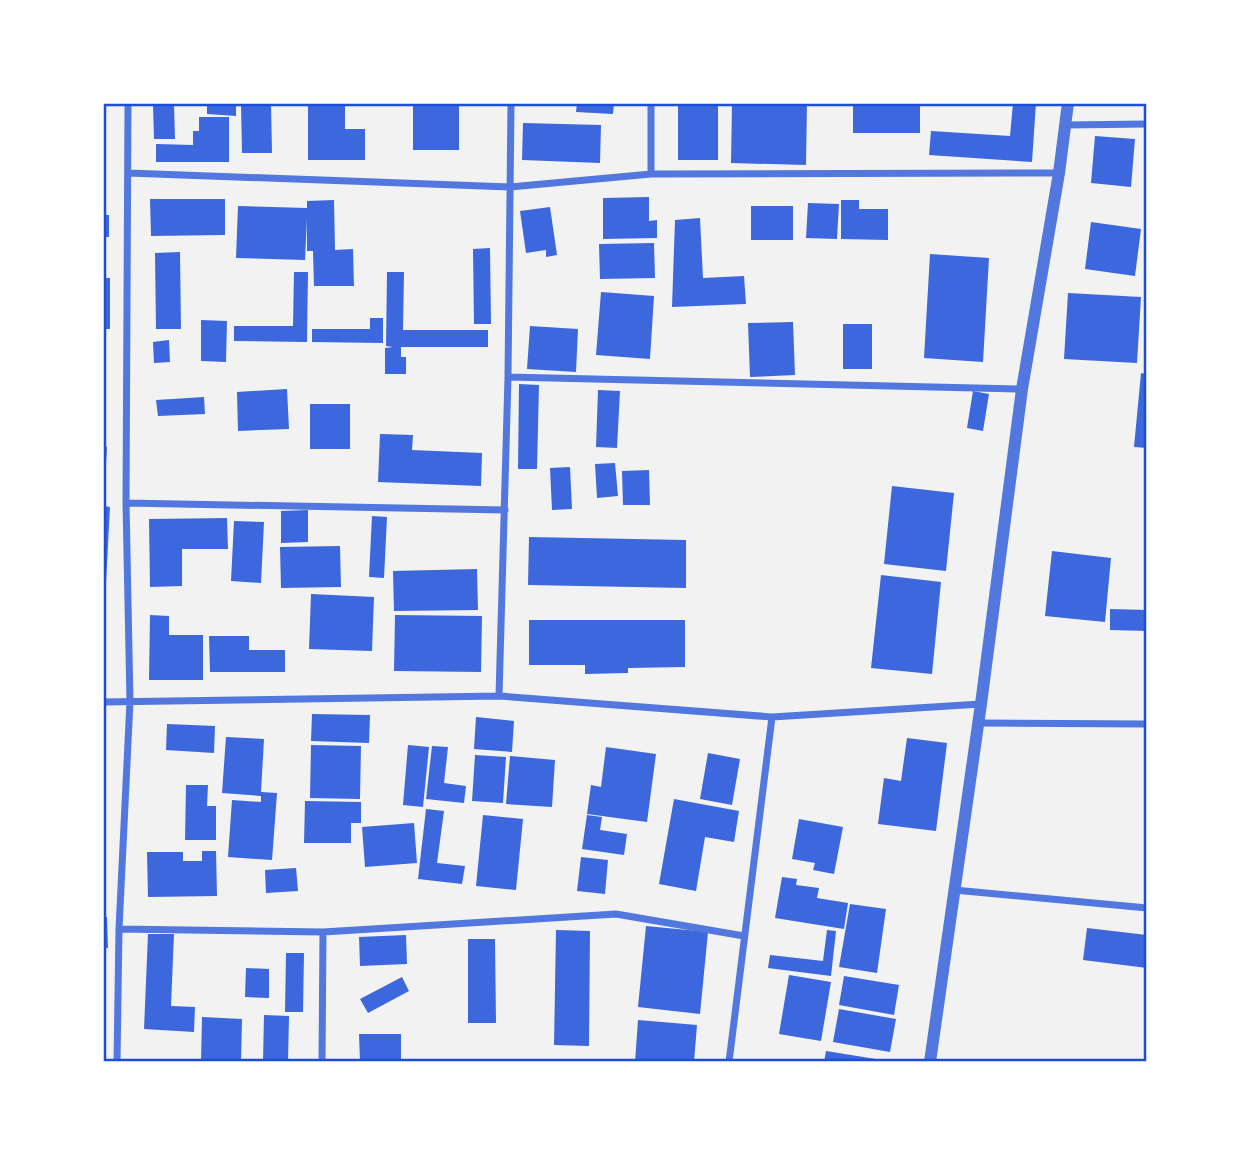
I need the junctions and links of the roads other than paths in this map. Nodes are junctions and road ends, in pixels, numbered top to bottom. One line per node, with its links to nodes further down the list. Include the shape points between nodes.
1 (128, 103): 7 (street)
2 (511, 103): 10 (street)
3 (651, 103): 9 (street)
4 (1068, 103): 6 (street)
5 (1147, 124): 6 (street)
6 (1065, 125): 8 (street)
7 (128, 173): 10 (street); 13 (street)
8 (1059, 173): 9 (street); 12 (street)
9 (651, 174): 10 (street)
10 (510, 187): 11 (street)
11 (508, 377): 12 (street); 14 (street)
12 (1021, 389): 18 (street)
13 (126, 503): 14 (street); 16 (street)
14 (505, 510): 15 (street)
15 (499, 696): 16 (street); 19 (street)
16 (130, 701): 17 (street); 24 (street)
17 (103, 702)
18 (981, 704): 19 (street); 20 (street)
19 (772, 717): 26 (street)
20 (978, 723): 21 (street); 22 (street)
21 (1147, 724)
22 (954, 890): 23 (street); 30 (street)
23 (1147, 908)
24 (119, 929): 25 (street); 27 (street)
25 (323, 932): 26 (street, via 616,914); 28 (street)
26 (744, 936): 29 (street)
27 (117, 1062)
28 (322, 1062)
29 (729, 1062)
30 (930, 1062)

